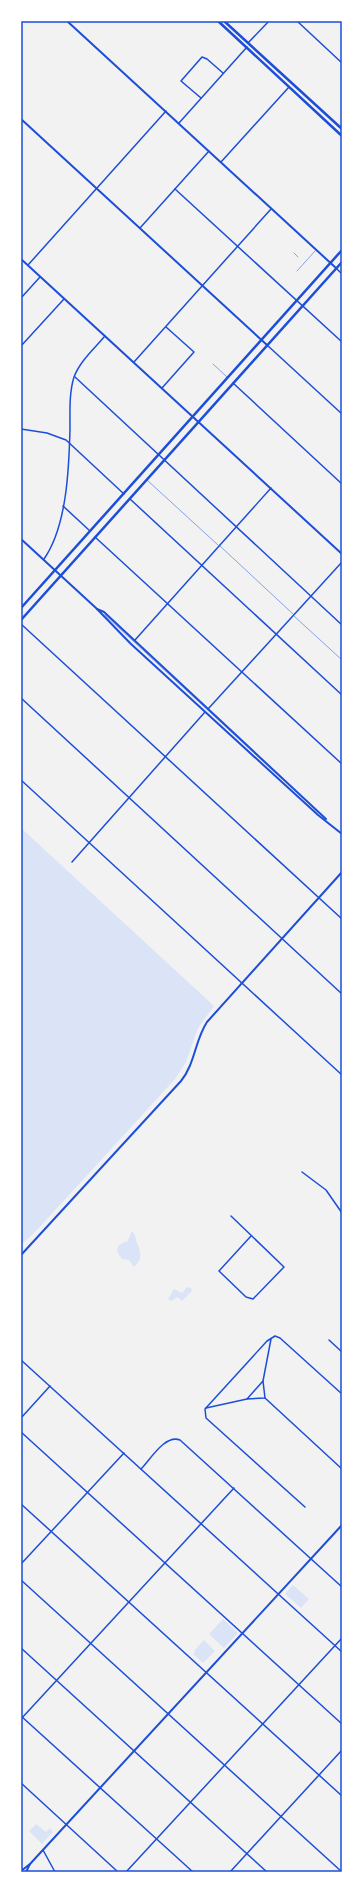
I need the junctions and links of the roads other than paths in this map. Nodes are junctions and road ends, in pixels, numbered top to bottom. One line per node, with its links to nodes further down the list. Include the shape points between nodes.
1 (68, 21): 12 (main road)
2 (218, 21): 7 (main road)
3 (224, 21): 6 (main road)
4 (269, 21): 6 (street)
5 (297, 21): 8 (street)
6 (248, 43): 15 (main road)
7 (247, 47): 9 (street); 10 (main road)
8 (342, 63)
9 (223, 73): 11 (street); 11 (street, via 203,57 192,68 181,81)
10 (289, 87): 16 (main road); 18 (street)
11 (201, 99): 14 (street)
12 (166, 111): 14 (main road); 19 (street)
13 (21, 119): 19 (main road)
14 (179, 123): 17 (main road)
15 (342, 129)
16 (342, 136)
17 (209, 151): 18 (main road); 20 (street)
18 (221, 162): 21 (main road)
19 (97, 188): 22 (main road); 33 (street)
20 (175, 189): 22 (street); 23 (street)
21 (272, 209): 23 (street); 24 (main road)
22 (140, 228): 38 (main road)
23 (238, 246): 38 (street); 41 (street)
24 (316, 250): 30 (lane); 32 (main road)
25 (342, 250): 32 (main road)
26 (294, 253): 27 (lane)
27 (298, 257)
28 (21, 259): 33 (main road)
29 (302, 260): 30 (lane)
30 (305, 262): 35 (lane)
31 (342, 262): 34 (main road)
32 (331, 263): 34 (main road); 41 (main road)
33 (28, 266): 37 (main road)
34 (336, 268): 36 (street); 42 (main road)
35 (297, 271)
36 (342, 274)
37 (40, 277): 39 (street); 40 (main road)
38 (203, 286): 43 (street); 45 (main road)
39 (21, 298)
40 (64, 299): 44 (main road); 48 (street)
41 (297, 300): 42 (street); 45 (main road)
42 (303, 306): 46 (street); 47 (main road)
43 (166, 327): 49 (street); 54 (street, via 194,352)
44 (105, 336): 49 (main road); 51 (street)
45 (262, 340): 47 (main road); 52 (main road)
46 (342, 342)
47 (267, 345): 53 (main road); 55 (street)
48 (21, 346)
49 (134, 363): 54 (main road)
50 (213, 364): 52 (lane)
51 (74, 377): 59 (street); 60 (street)
52 (228, 378): 56 (main road)
53 (233, 384): 57 (main road); 63 (street)
54 (162, 388): 56 (main road)
55 (342, 414)
56 (193, 417): 57 (main road); 60 (main road)
57 (199, 422): 61 (main road); 64 (main road)
58 (21, 429): 59 (street, via 50,434)
59 (69, 442): 65 (street); 67 (street, via 68,478)
60 (158, 455): 61 (street); 65 (main road)
61 (164, 460): 62 (main road); 68 (street)
62 (147, 480): 66 (main road); 72 (lane)
63 (342, 484)
64 (271, 488): 68 (street); 73 (main road)
65 (124, 494): 69 (main road)
66 (130, 498): 70 (main road); 76 (street)
67 (63, 506): 69 (street); 74 (street)
68 (236, 527): 72 (street); 79 (street)
69 (90, 531): 77 (main road)
70 (96, 537): 78 (main road); 80 (street)
71 (21, 539): 74 (main road)
72 (219, 546): 76 (street); 83 (lane)
73 (342, 554)
74 (44, 560): 77 (main road)
75 (342, 562): 79 (street)
76 (202, 565): 80 (street); 87 (street)
77 (55, 570): 78 (main road); 81 (main road)
78 (61, 576): 82 (main road); 84 (main road)
79 (311, 596): 83 (street); 86 (street)
80 (168, 603): 88 (street); 90 (street)
81 (21, 608)
82 (96, 608): 88 (main road, via 104,612); 94 (main road); 99 (lane)
83 (294, 615): 87 (street); 89 (lane)
84 (21, 620)
85 (21, 624): 95 (street)
86 (342, 625)
87 (277, 634): 90 (street); 91 (street)
88 (134, 641): 93 (main road)
89 (342, 660)
90 (242, 672): 93 (street); 96 (street)
91 (342, 694)
92 (21, 698): 98 (street)
93 (208, 709): 99 (main road)
94 (206, 712): 95 (street); 99 (main road)
95 (166, 757): 98 (street); 104 (street)
96 (342, 764)
97 (21, 780): 101 (street)
98 (129, 798): 101 (street); 106 (street)
99 (328, 822): 100 (main road)
100 (342, 834)
101 (89, 843): 102 (street); 107 (street)
102 (72, 862)
103 (342, 872): 104 (main road)
104 (319, 898): 105 (street); 106 (main road)
105 (342, 919)
106 (282, 939): 107 (main road); 108 (street)
107 (242, 984): 109 (street); 114 (main road, via 206,1025 191,1065 181,1081)
108 (342, 994)
109 (342, 1076)
110 (302, 1172): 111 (street, via 326,1190)
111 (342, 1213)
112 (231, 1216): 113 (street)
113 (251, 1236): 113 (street, via 219,1270 246,1297 253,1299 284,1267)
114 (21, 1255)
115 (271, 1338): 119 (street); 121 (street, via 280,1338); 124 (street)
116 (329, 1340): 117 (street)
117 (341, 1350)
118 (21, 1360): 120 (street)
119 (263, 1381): 122 (street); 123 (street)
120 (50, 1386): 125 (street); 127 (street)
121 (342, 1394)
122 (265, 1398): 123 (street); 129 (street)
123 (246, 1399): 124 (street)
124 (205, 1409): 133 (street, via 206,1418)
125 (21, 1418)
126 (21, 1432): 131 (street)
127 (124, 1453): 128 (street); 131 (street)
128 (141, 1469): 130 (street, via 167,1441 173,1439 181,1441); 134 (street)
129 (342, 1469)
130 (234, 1488): 134 (street); 137 (street)
131 (88, 1492): 136 (street); 138 (street)
132 (21, 1504): 136 (street)
133 (305, 1507)
134 (201, 1524): 138 (street); 142 (street)
135 (342, 1526): 137 (main road)
136 (51, 1532): 139 (street); 143 (street)
137 (311, 1559): 141 (street); 142 (main road)
138 (165, 1563): 143 (street); 144 (street)
139 (21, 1564)
140 (21, 1580): 146 (street)
141 (342, 1587)
142 (279, 1594): 144 (main road); 147 (street)
143 (129, 1602): 146 (street); 150 (street)
144 (243, 1633): 150 (main road); 152 (street)
145 (342, 1638): 147 (street)
146 (91, 1643): 151 (street); 153 (street)
147 (335, 1646): 149 (street); 152 (street)
148 (21, 1648): 151 (street)
149 (342, 1652)
150 (206, 1672): 153 (main road); 155 (street)
151 (56, 1680): 154 (street); 158 (street)
152 (299, 1685): 155 (street); 156 (street)
153 (169, 1713): 158 (main road); 159 (street)
154 (22, 1717): 162 (street)
155 (263, 1724): 159 (street); 160 (street)
156 (342, 1724)
157 (342, 1750): 160 (street)
158 (134, 1751): 162 (main road); 164 (street)
159 (225, 1765): 164 (street); 165 (street)
160 (319, 1775): 163 (street); 165 (street)
161 (21, 1783): 166 (street)
162 (100, 1787): 166 (main road); 167 (street)
163 (342, 1796)
164 (191, 1802): 167 (street); 169 (street)
165 (281, 1816): 169 (street); 179 (street)
166 (66, 1825): 168 (main road); 174 (street)
167 (156, 1839): 175 (street); 176 (street)
168 (43, 1850): 170 (main road); 173 (street)
169 (247, 1854): 177 (street); 178 (street)
170 (30, 1864): 171 (main road); 172 (main road)
171 (21, 1871)
172 (26, 1872)
173 (55, 1872)
174 (118, 1872)
175 (126, 1872)
176 (193, 1872)
177 (230, 1872)
178 (267, 1872)
179 (342, 1872)

